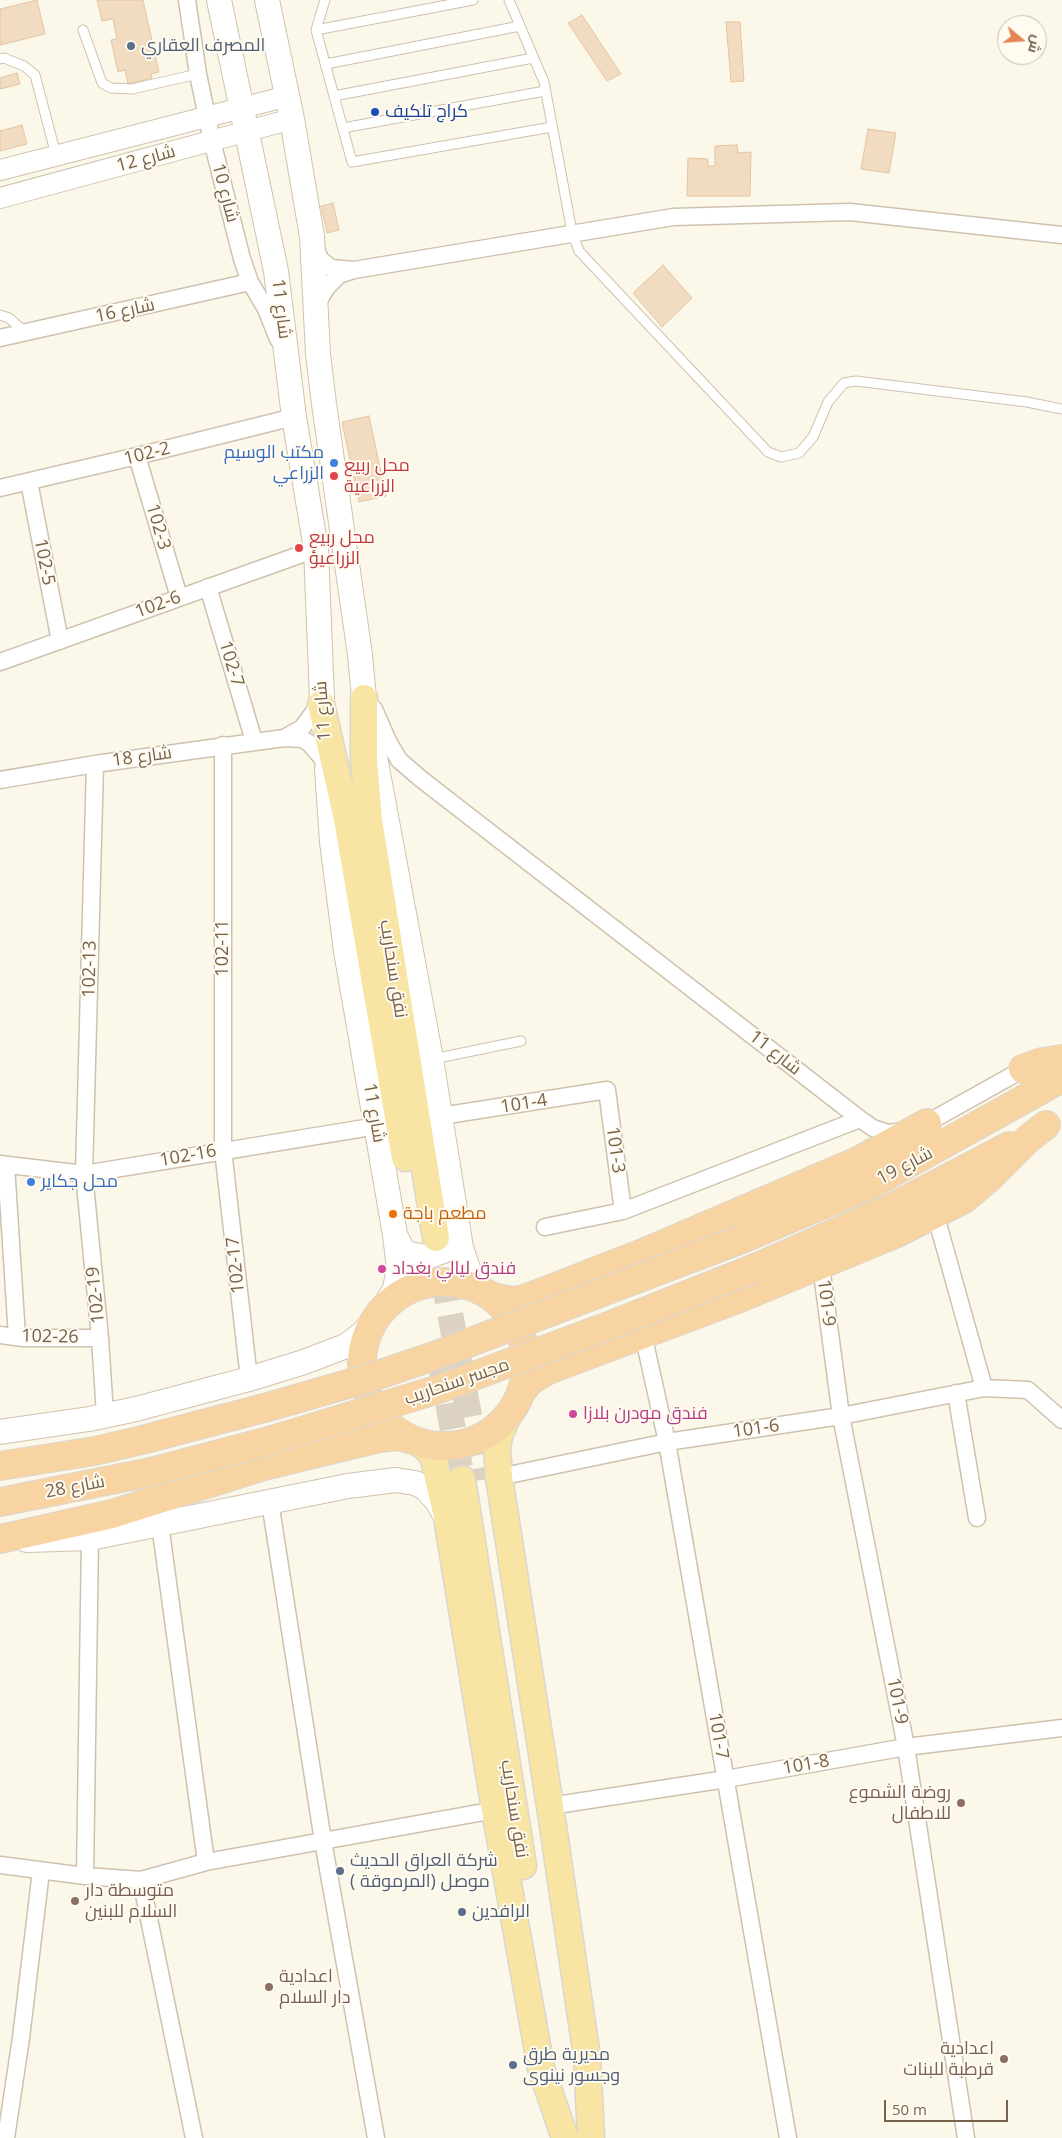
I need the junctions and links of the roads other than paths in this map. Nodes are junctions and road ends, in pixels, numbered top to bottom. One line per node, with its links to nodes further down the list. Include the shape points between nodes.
1 (187, 0): 13 (street, شارع 10)
2 (219, 0): 17 (main road, شارع 11)
3 (267, 0): 15 (main road, شارع 11)
4 (325, 0): 9 (lane)
5 (473, 0): 9 (lane)
6 (509, 0): 7 (lane)
7 (520, 26): 10 (lane); 12 (lane)
8 (83, 30): 13 (lane, via 102,82 112,88 132,89)
9 (316, 30): 12 (lane)
10 (534, 58): 14 (lane); 16 (lane)
11 (0, 59): 24 (lane, via 24,66 35,75)
12 (326, 64): 16 (lane)
13 (198, 74): 18 (street, شارع 10)
14 (545, 91): 20 (lane); 21 (lane)
15 (288, 96): 17 (street, شارع 12); 19 (main road, شارع 11)
16 (334, 96): 21 (lane)
17 (242, 109): 18 (street, شارع 12); 22 (main road, شارع 11)
18 (207, 117): 23 (street, شارع 10); 24 (street, شارع 12)
19 (292, 119): 22 (street, شارع 12); 29 (main road, شارع 11)
20 (552, 127): 21 (lane, via 352,162); 27 (lane)
21 (343, 128)
22 (246, 133): 23 (street, شارع 12); 36 (main road, شارع 11, via 276,271)
23 (212, 141): 26 (street, شارع 12); 31 (street, شارع 10)
24 (56, 155): 25 (street, شارع 12)
25 (0, 170)
26 (0, 198)
27 (572, 232): 28 (street, via 673,217 850,212); 30 (street); 37 (lane, via 585,258 761,446 774,455 781,457 799,453 812,437 828,402 844,384 856,381)
28 (1062, 235)
29 (312, 237): 30 (street, via 320,259 331,268); 33 (main road, شارع 11)
30 (354, 270): 33 (street, via 340,275 327,288 318,302)
31 (250, 282): 34 (street, شارع 16); 36 (street, شارع 10, via 278,338)
32 (0, 315): 34 (lane, via 9,318)
33 (316, 315): 46 (main road, شارع 11, via 324,404)
34 (24, 332): 35 (street, شارع 16)
35 (0, 338)
36 (289, 377): 38 (main road, شارع 11)
37 (1062, 409)
38 (294, 416): 39 (street, 102-2); 42 (main road, شارع 11)
39 (137, 456): 40 (street, 102-2); 44 (street, 102-3)
40 (29, 482): 41 (street, 102-2); 45 (street, 102-5)
41 (0, 488)
42 (316, 549): 43 (street, 102-6); 48 (main road, شارع 11)
43 (208, 587): 44 (street, 102-6); 51 (street, 102-7)
44 (179, 597): 45 (street, 102-6)
45 (60, 641): 47 (street, 102-6)
46 (360, 655): 49 (main road, شارع 11); 64 (street, شارع 11, via 378,720 399,760)
47 (0, 662)
48 (321, 697): 50 (street, via 302,728); 54 (main road, شارع 11); 75 (main road, نفق سنحاريب, via 347,819)
49 (364, 698): 58 (main road, شارع 11); 75 (main road, نفق سنحاريب, via 364,761 369,820)
50 (284, 738): 51 (street, شارع 18); 54 (street, via 309,743 322,758)
51 (254, 741): 52 (street, شارع 18)
52 (223, 745): 53 (street, شارع 18); 68 (street, 102-11)
53 (94, 764): 55 (street, شارع 18); 70 (street, 102-13)
54 (328, 774): 67 (main road, شارع 11, via 332,842 346,951)
55 (0, 780)
56 (521, 1041): 58 (lane)
57 (1062, 1048): 60 (street, شارع 11)
58 (431, 1059): 63 (main road, شارع 11)
59 (1062, 1059): 60 (highway, via 1042,1062)
60 (1023, 1070): 66 (street, شارع 11)
61 (1062, 1078): 76 (highway, شارع 19, via 870,1185)
62 (607, 1090): 63 (street, 101-4); 71 (street, 101-3)
63 (441, 1116): 73 (main road, شارع 11)
64 (860, 1119): 66 (street, شارع 11, via 888,1133 906,1131); 71 (street)
65 (1054, 1121): 72 (highway, via 1028,1139 978,1189); 78 (highway, شارع 19, via 887,1210)
66 (927, 1123): 79 (highway, via 860,1160 540,1294 521,1300)
67 (377, 1126): 68 (street, 102-16); 75 (main road, شارع 11)
68 (223, 1150): 70 (street, 102-16); 85 (street, 102-17)
69 (3, 1165): 70 (street, 102-16); 83 (street)
70 (84, 1174): 84 (street, 102-19)
71 (623, 1211): 74 (street)
72 (935, 1213): 77 (highway); 86 (street)
73 (456, 1219): 75 (main road, via 456,1229 449,1246 436,1255 418,1257 402,1249); 79 (main road, شارع 11, via 465,1266)
74 (545, 1227)
75 (416, 1238): 80 (main road, شارع 11, via 399,1268 395,1289)
76 (742, 1239): 94 (highway, مجسر سنحاريب, bridge, via 372,1377)
77 (821, 1266): 81 (highway); 90 (street, 101-9)
78 (755, 1268): 98 (highway, مجسر سنحاريب, bridge, via 439,1390 291,1435)
79 (487, 1294): 80 (highway, via 462,1284 432,1282 405,1292); 87 (highway, via 510,1315 523,1341 526,1370)
80 (379, 1314): 85 (main road, شارع 11, via 363,1333 346,1346); 95 (highway, via 363,1350 365,1387 382,1419)
81 (643, 1334): 87 (highway, via 548,1370); 96 (street, 101-7)
82 (0, 1335): 83 (street, 102-26)
83 (17, 1337): 84 (street, 102-26)
84 (100, 1338): 89 (street, 102-19)
85 (249, 1379): 89 (main road, شارع 11)
86 (984, 1388): 88 (street, 101-6); 92 (street, 101-6, via 1028,1390)
87 (521, 1392): 91 (highway)
88 (956, 1393): 90 (street, 101-6); 104 (street)
89 (105, 1415): 93 (main road, شارع 11)
90 (841, 1416): 96 (street, 101-6); 109 (street, 101-9)
91 (507, 1417): 95 (highway, via 488,1434 463,1445 441,1447); 99 (main road, via 497,1448)
92 (1062, 1420)
93 (0, 1432)
94 (142, 1440): 97 (highway, شارع 28, via 75,1455)
95 (414, 1441): 103 (main road, via 433,1456); 107 (highway, via 390,1436 264,1466 112,1514)
96 (667, 1442): 99 (street, 101-6); 110 (street, 101-7)
97 (0, 1466)
98 (151, 1472): 100 (highway, شارع 28)
99 (481, 1479): 102 (main road); 122 (main road, نفق سنحاريب)
100 (0, 1502)
101 (270, 1502): 103 (main road, via 355,1484 396,1480 425,1488); 105 (main road); 113 (street)
102 (504, 1506): 103 (main road, via 497,1480 482,1470 464,1470 452,1479 444,1496); 111 (main road)
103 (447, 1515): 112 (main road)
104 (977, 1518)
105 (160, 1524): 106 (main road); 114 (street)
106 (90, 1538): 107 (main road); 117 (street)
107 (0, 1540)
108 (1062, 1728): 109 (street, 101-8)
109 (906, 1746): 110 (street, 101-8); 124 (street, 101-9)
110 (726, 1779): 111 (street, 101-8); 123 (street, 101-7)
111 (550, 1806): 122 (main road, via 589,2072)
112 (495, 1810): 113 (street); 122 (main road, via 541,2068)
113 (323, 1841): 114 (street); 121 (street)
114 (206, 1862): 118 (street)
115 (0, 1865): 116 (street)
116 (41, 1871): 117 (street); 119 (street)
117 (85, 1876): 118 (street)
118 (141, 1880): 120 (street)
119 (6, 2138)
120 (194, 2138)
121 (376, 2138)
122 (579, 2138)
123 (788, 2138)
124 (966, 2138)

